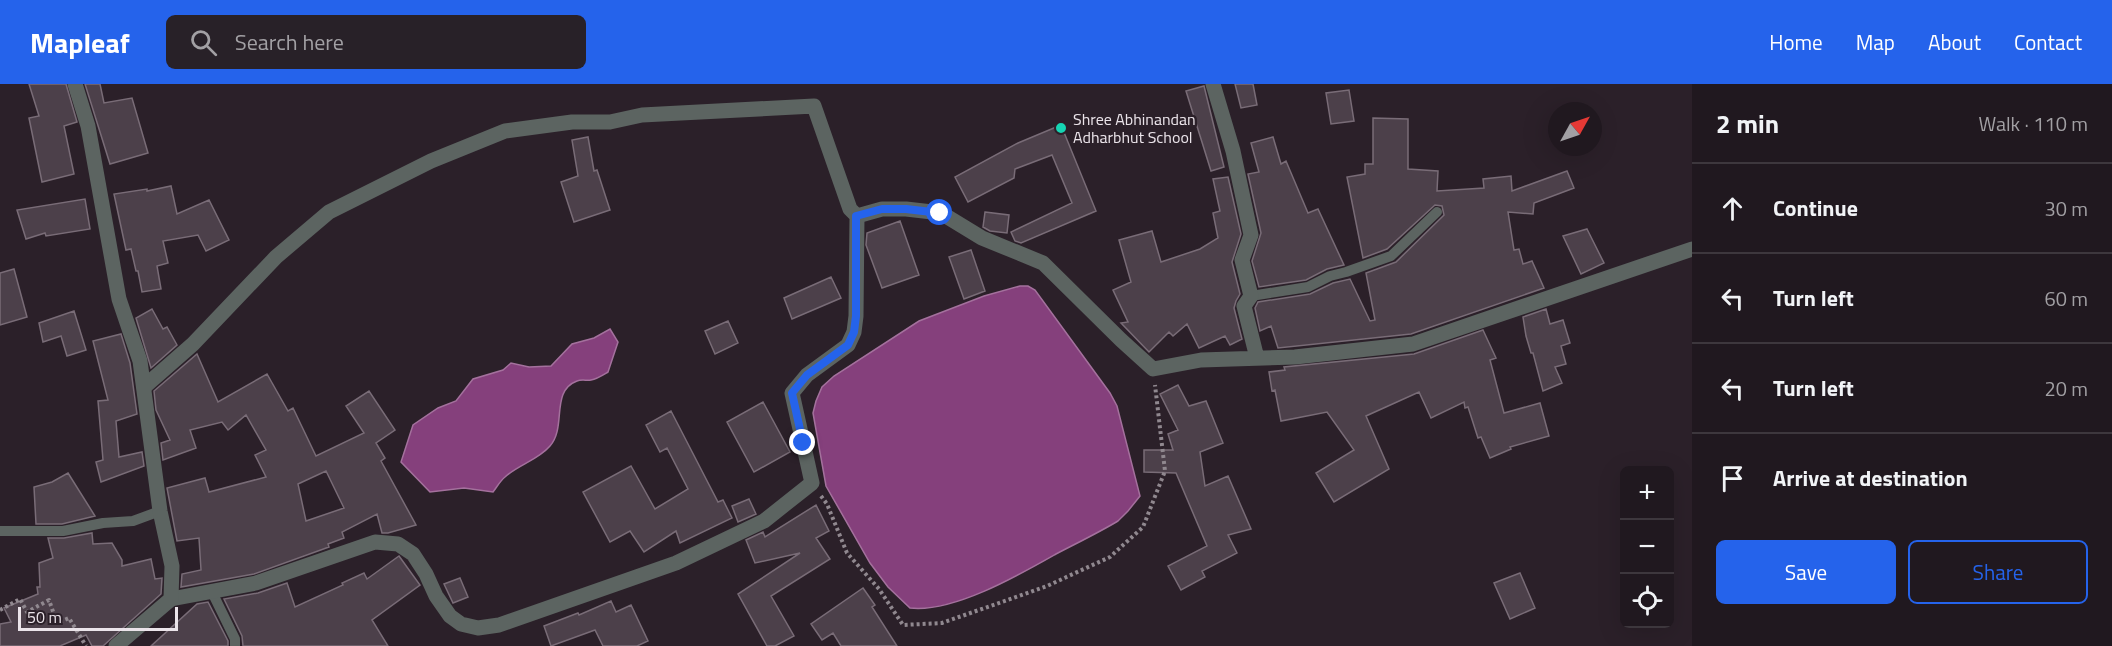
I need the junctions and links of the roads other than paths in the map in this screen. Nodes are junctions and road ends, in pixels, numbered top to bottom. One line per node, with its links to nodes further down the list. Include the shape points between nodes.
1 (75, 84): 8 (street, via 88,126 119,298 140,361)
2 (1213, 84): 6 (street, via 1233,151 1251,235 1242,260)
3 (1437, 212): 6 (lane, via 1391,256 1330,276 1308,288)
4 (856, 216): 7 (street, via 882,209 940,213 982,238 1043,263 1153,369 1201,360); 8 (street, via 850,209 814,106 642,115 610,122 572,122 505,131 431,161 329,212 276,256 193,344); 11 (street, via 854,332 848,345 807,375 792,393 812,483 764,521 676,563 499,625 478,628 461,624 450,616 413,554 398,544 375,542 256,583)
5 (1692, 249): 7 (street, via 1413,344)
6 (1251, 296): 7 (street, via 1244,306)
7 (1257, 357)
8 (144, 387): 9 (street)
9 (160, 511): 10 (lane, via 133,521 63,531); 12 (street, via 172,566)
10 (0, 531)
11 (212, 592): 12 (street); 14 (lane)
12 (171, 599): 13 (street)
13 (116, 646)
14 (235, 646)

